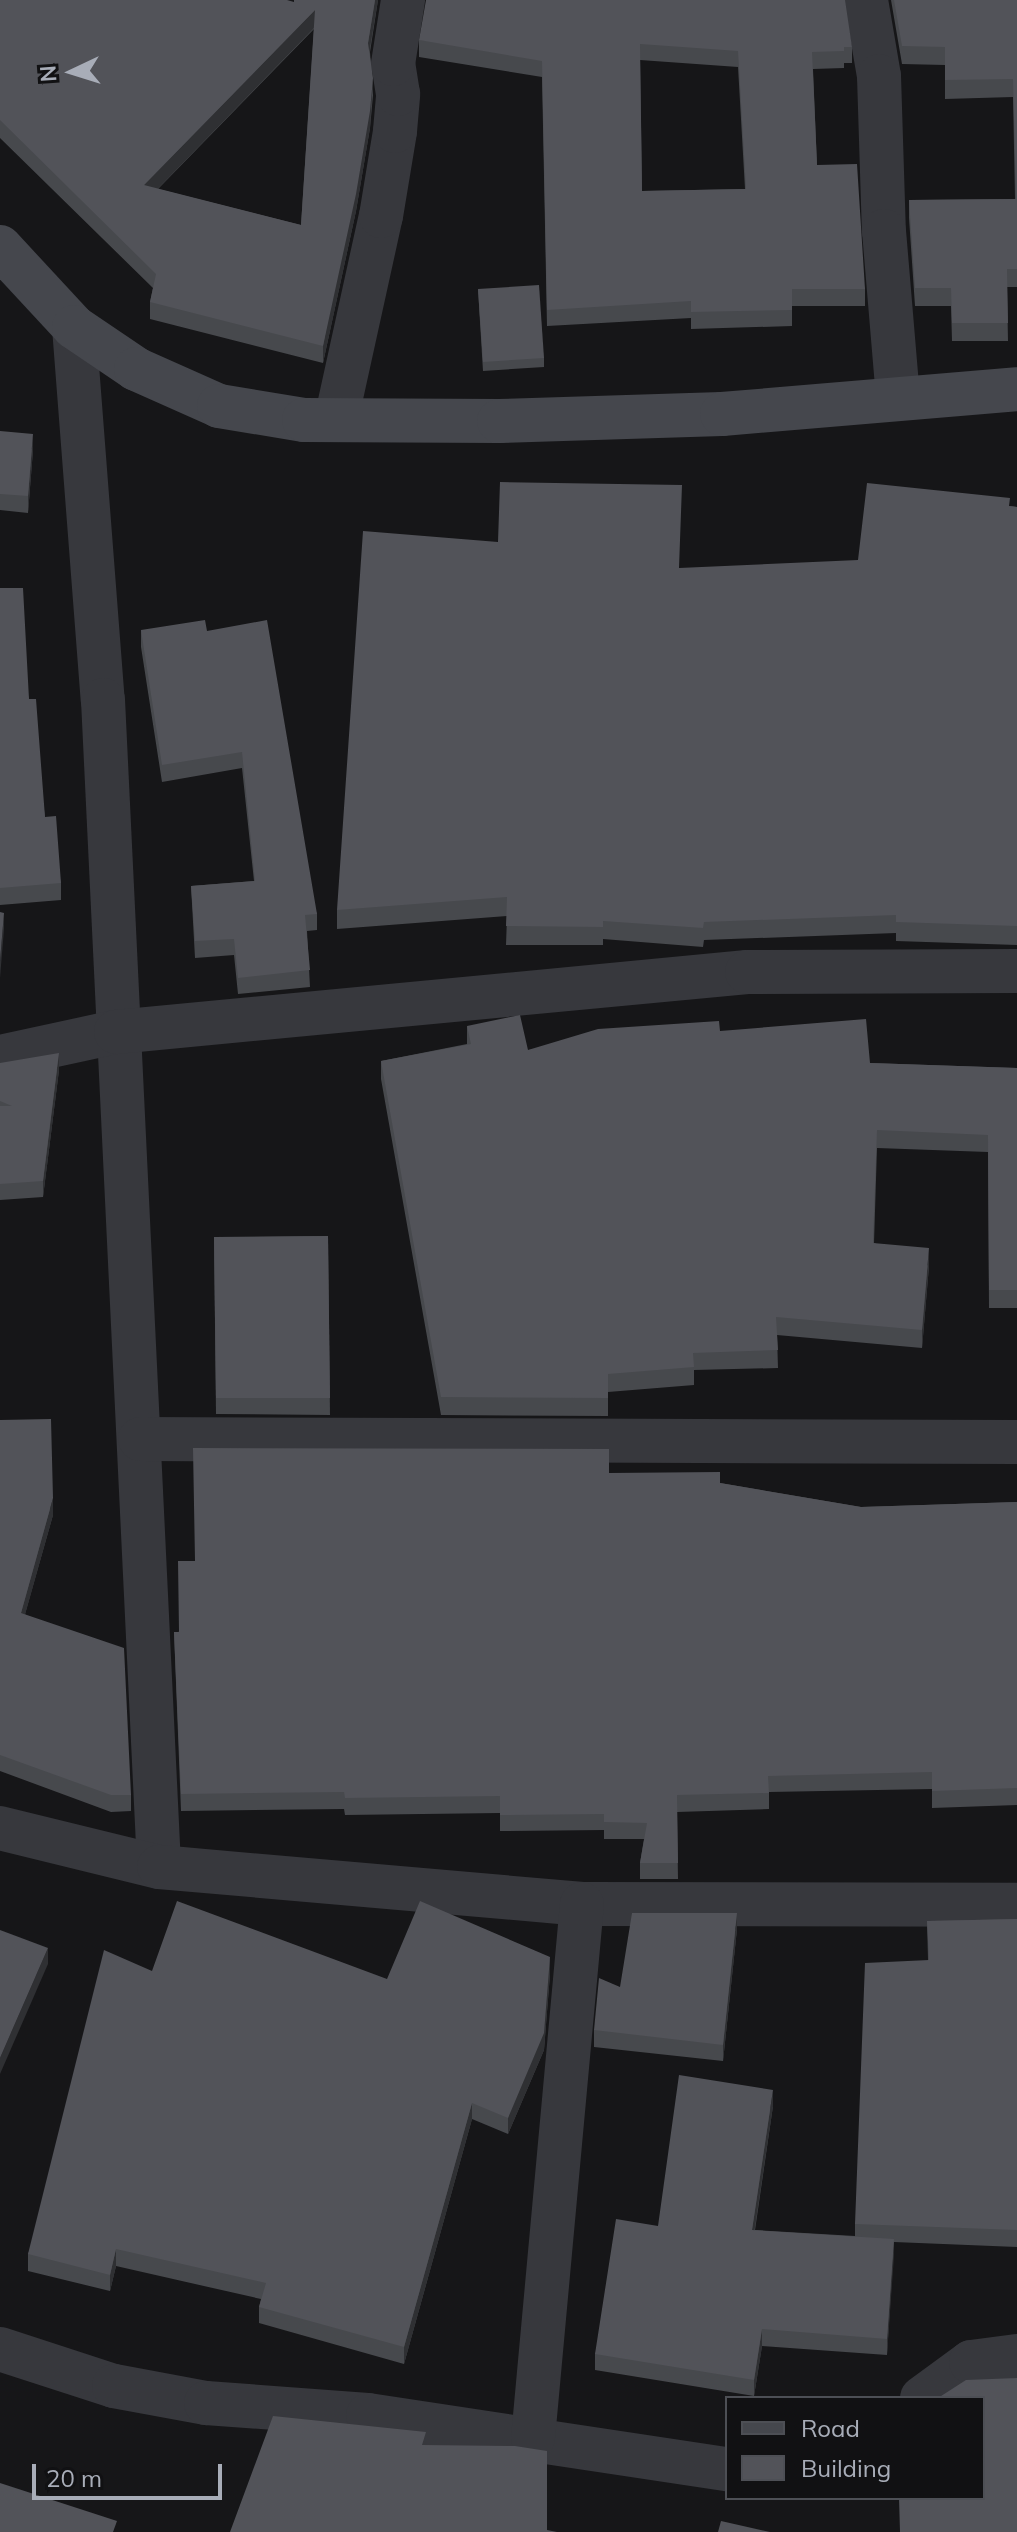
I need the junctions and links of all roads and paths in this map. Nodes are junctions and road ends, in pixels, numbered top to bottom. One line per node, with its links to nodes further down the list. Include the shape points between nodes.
1 (403, 0): 7 (street, via 393,64 398,94 395,131)
2 (866, 0): 6 (street, via 879,76 884,231)
3 (0, 247): 4 (main road)
4 (74, 327): 7 (main road, via 136,369 219,406); 9 (street, via 103,700)
5 (1017, 389): 6 (main road)
6 (898, 396): 7 (main road, via 722,414)
7 (336, 420)
8 (1017, 971): 9 (street, via 747,972)
9 (116, 1032): 10 (street); 11 (street)
10 (0, 1057)
11 (140, 1439): 12 (street); 14 (street)
12 (1017, 1442)
13 (0, 1828): 14 (street)
14 (159, 1867): 15 (street)
15 (582, 1904): 16 (street); 20 (street)
16 (1017, 1905)
17 (0, 2349): 20 (street, via 114,2386 206,2403 368,2415)
18 (1017, 2356): 19 (street, via 971,2362)
19 (925, 2396)
20 (533, 2438): 21 (street)
21 (725, 2469)

